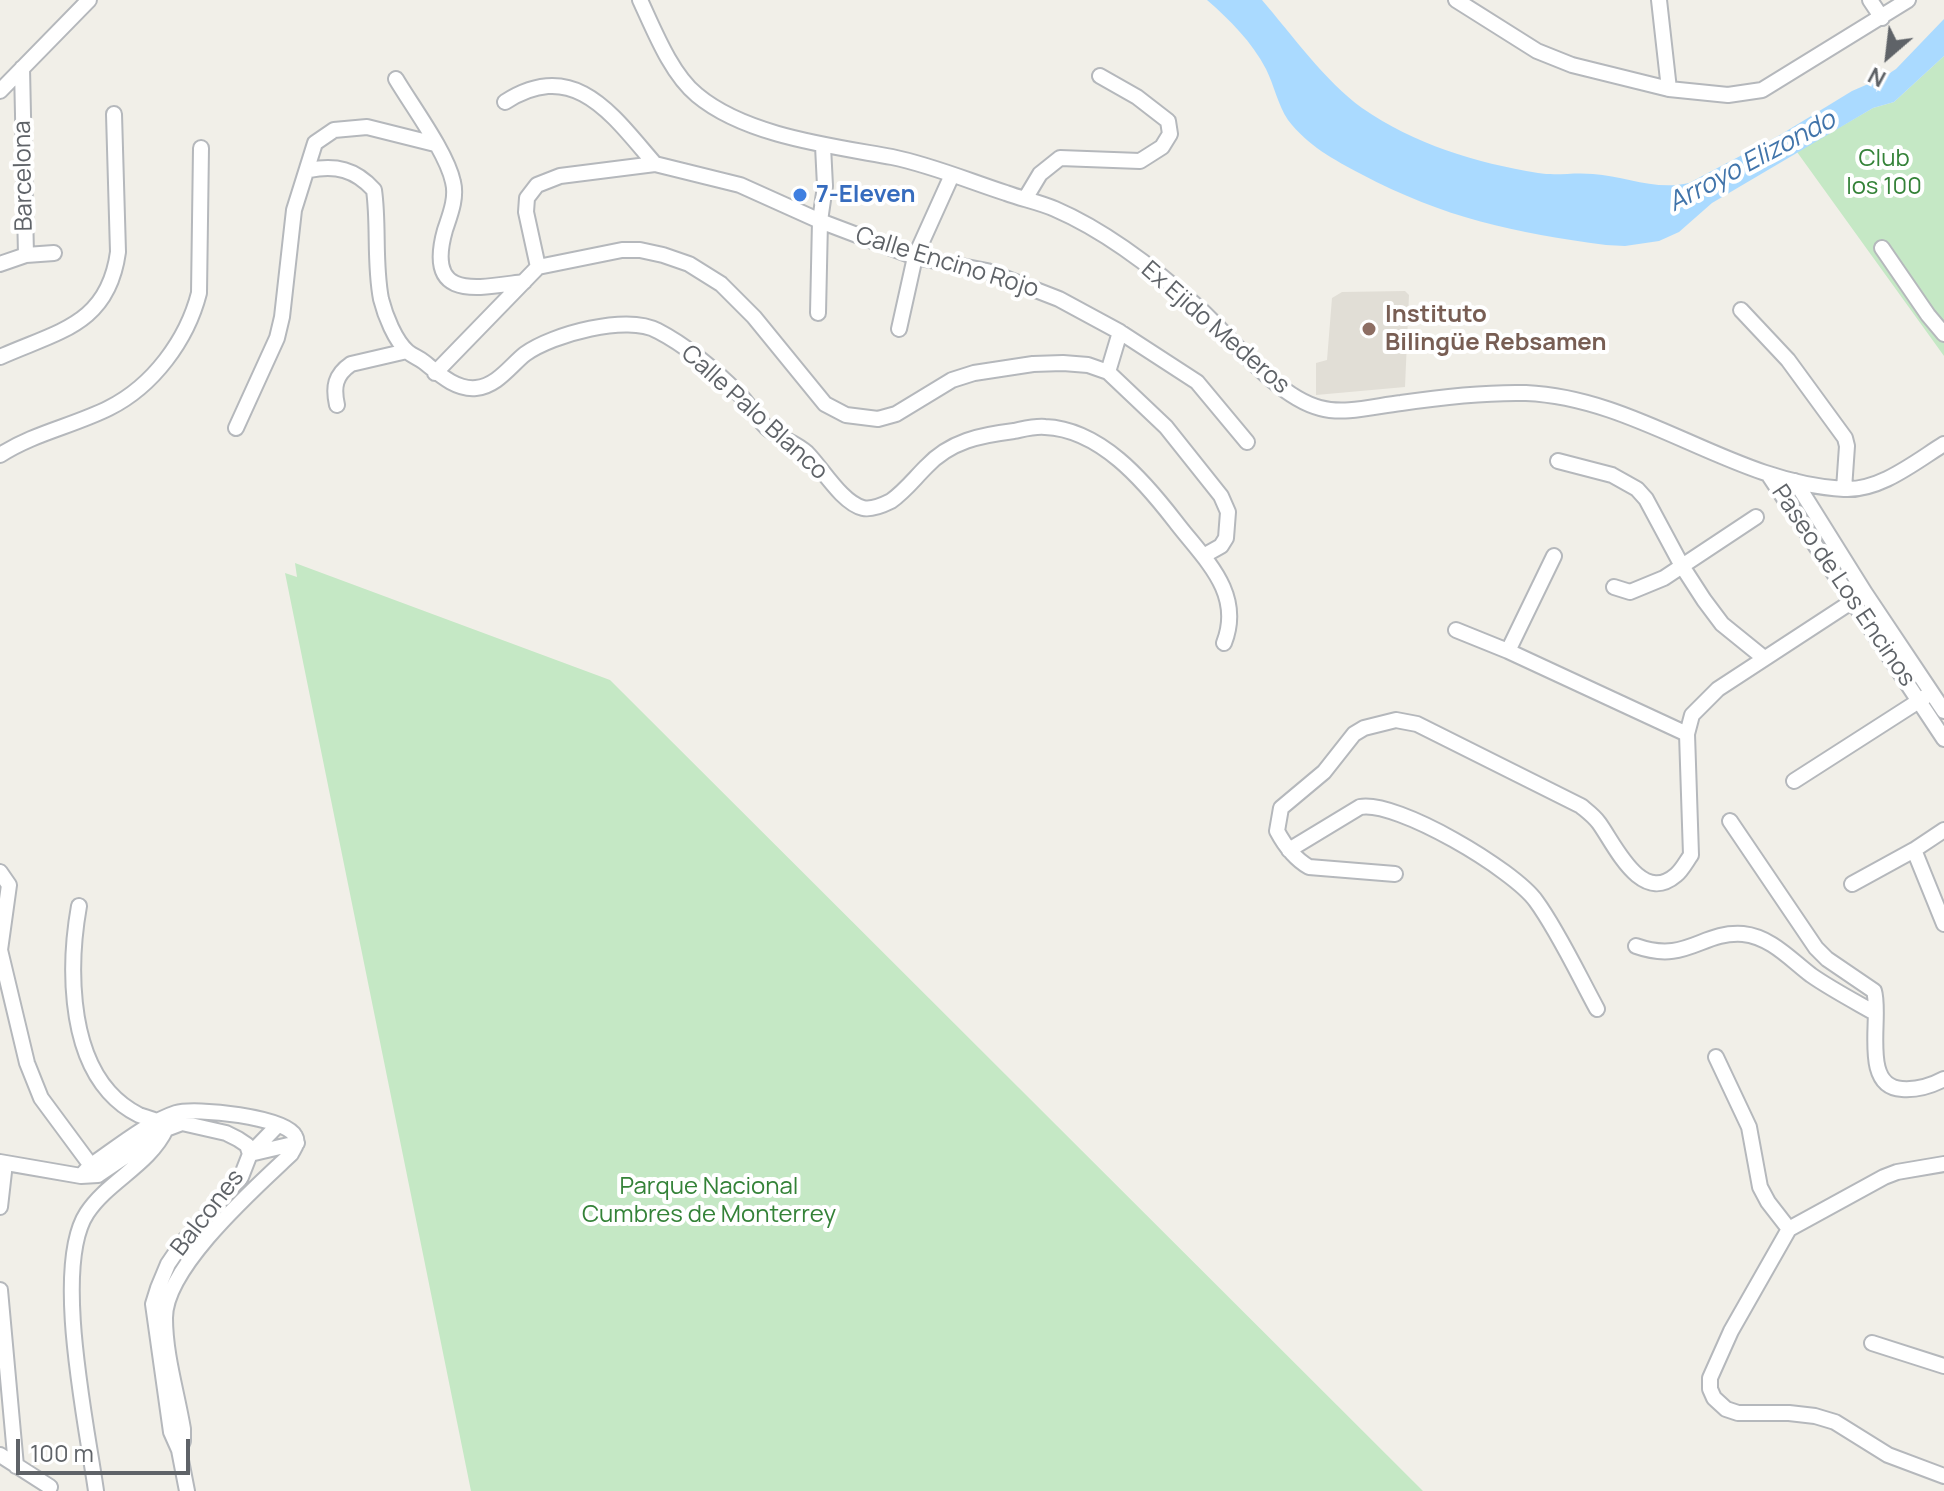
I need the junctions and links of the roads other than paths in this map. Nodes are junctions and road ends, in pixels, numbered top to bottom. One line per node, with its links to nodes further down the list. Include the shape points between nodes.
1 (89, 0): 8 (street)
2 (640, 0): 16 (street, Ex Ejido Mederos, via 665,52 694,93 728,115)
3 (1456, 0): 11 (street, via 1537,51)
4 (1659, 0): 11 (street)
5 (1870, 0): 7 (street)
6 (1902, 2): 7 (street)
7 (1882, 18): 11 (street, via 1762,90 1728,95)
8 (22, 68): 12 (street); 25 (street, Barcelona)
9 (1100, 76): 21 (street, via 1168,121 1170,134 1162,147 1140,161 1060,158 1040,174)
10 (396, 79): 15 (street)
11 (1669, 89)
12 (0, 91)
13 (505, 102): 18 (street, via 534,88 587,95 603,105)
14 (114, 114): 36 (street, via 118,252 107,292 97,307 65,331)
15 (435, 144): 19 (street, via 367,127 334,130 315,143); 29 (street, via 454,183 441,249 445,277 463,288)
16 (823, 146): 20 (street, Ex Ejido Mederos, via 896,158); 22 (street)
17 (201, 148): 43 (street, via 199,293 183,335 128,397)
18 (655, 164): 22 (street, Calle Encino Rojo, via 740,185); 28 (street, Calle Encino Rojo, via 560,176 537,185 527,198 526,212)
19 (309, 170): 35 (street, via 327,166 353,171 374,190 382,300); 40 (street, via 294,210 277,338)
20 (952, 175): 21 (street, Ex Ejido Mederos); 26 (street)
21 (1025, 199): 45 (street, Ex Ejido Mederos, via 1103,236 1176,288 1287,393 1321,409 1526,393 1548,396 1624,414)
22 (820, 221): 26 (street, Calle Encino Rojo); 31 (street)
23 (1882, 248): 34 (street)
24 (54, 253): 25 (street)
25 (26, 255): 27 (street, Barcelona)
26 (915, 257): 32 (street); 33 (street, Calle Encino Rojo, via 987,271 1059,299)
27 (0, 264)
28 (538, 267): 29 (street); 37 (street, via 622,250 689,264 721,284 754,317 825,404 864,419 896,414 952,380 974,373 1063,363)
29 (524, 282): 38 (street)
30 (1741, 310): 47 (street, via 1788,360 1840,430 1847,446)
31 (818, 313)
32 (899, 329)
33 (1120, 332): 37 (street); 41 (street, Calle Encino Rojo, via 1197,382)
34 (1944, 334)
35 (407, 351): 38 (street); 39 (street, via 345,368 335,382)
36 (0, 357)
37 (1108, 372): 49 (street, via 1166,427 1221,496 1228,512 1226,538)
38 (435, 373): 49 (street, Calle Palo Blanco, via 473,389 485,387 546,343 604,324 637,323 657,330 704,364 766,427 804,450 839,491 863,508 891,501 957,444 976,436 1044,427 1091,442 1129,468)
39 (337, 405)
40 (236, 428)
41 (1247, 442)
42 (1944, 444): 47 (street, Ex Ejido Mederos, via 1877,483)
43 (0, 455)
44 (1558, 461): 51 (street, via 1612,475 1637,489)
45 (1768, 474): 46 (street, Ex Ejido Mederos); 53 (street, Paseo de Los Encinos)
46 (1795, 481): 47 (street, Ex Ejido Mederos); 53 (street, Paseo de Los Encinos)
47 (1844, 489)
48 (1756, 517): 51 (street)
49 (1205, 555): 55 (street, via 1229,604)
50 (1554, 556): 56 (street)
51 (1682, 566): 52 (street, via 1641,589); 57 (street, via 1722,624)
52 (1614, 587)
53 (1858, 597): 57 (street); 58 (street, Paseo de Los Encinos); 59 (street, Paseo de Los Encinos)
54 (1456, 630): 56 (street)
55 (1224, 643)
56 (1508, 651): 61 (street)
57 (1764, 658): 61 (street, via 1706,698 1692,715)
58 (1931, 692): 59 (street); 60 (street, Paseo de Los Encinos)
59 (1919, 701): 62 (street, Paseo de Los Encinos); 63 (street)
60 (1944, 711)
61 (1687, 734): 66 (street, via 1691,855 1666,881 1648,882 1635,873 1581,806 1403,720 1354,734 1324,772 1287,801 1277,831)
62 (1944, 739)
63 (1794, 781)
64 (1730, 821): 75 (street, via 1816,948 1874,991)
65 (1944, 830): 67 (street)
66 (1289, 850): 69 (street, via 1309,867); 74 (street, via 1368,805 1407,817 1468,847 1535,899)
67 (1914, 850): 70 (street); 72 (street)
68 (0, 872): 84 (street, via 9,885 0,950 27,1063 41,1098)
69 (1395, 874)
70 (1852, 884)
71 (79, 906): 78 (street, via 73,983 86,1051 109,1092)
72 (1944, 924)
73 (1636, 946): 75 (street, via 1677,952 1729,934 1754,936)
74 (1597, 1009)
75 (1875, 1013): 77 (street, via 1875,1056 1888,1085 1909,1089)
76 (1716, 1057): 86 (street, via 1749,1127 1760,1187)
77 (1944, 1079)
78 (163, 1125): 79 (street, via 185,1111 200,1110); 81 (street, via 182,1123 226,1133 247,1145); 84 (street); 95 (street, via 158,1144 91,1207 72,1251 70,1286)
79 (278, 1125): 80 (street); 81 (street, Balcones)
80 (296, 1140): 81 (street); 90 (street, Balcones, via 291,1154 189,1261 170,1296 165,1316 183,1429)
81 (250, 1154): 90 (street, Balcones, via 241,1177 168,1264 153,1304 171,1432)
82 (3, 1163): 84 (street); 85 (street)
83 (1944, 1164): 86 (street, via 1884,1177)
84 (90, 1172)
85 (0, 1207)
86 (1789, 1229): 93 (street, via 1710,1378 1714,1398 1738,1413 1789,1413 1835,1422 1902,1462)
87 (0, 1290): 92 (street)
88 (1872, 1343): 89 (street)
89 (1944, 1366)
90 (179, 1450): 96 (street, Balcones)
91 (0, 1455): 92 (street)
92 (16, 1466): 94 (street)
93 (1944, 1476)
94 (50, 1487)
95 (96, 1491)
96 (187, 1491)

